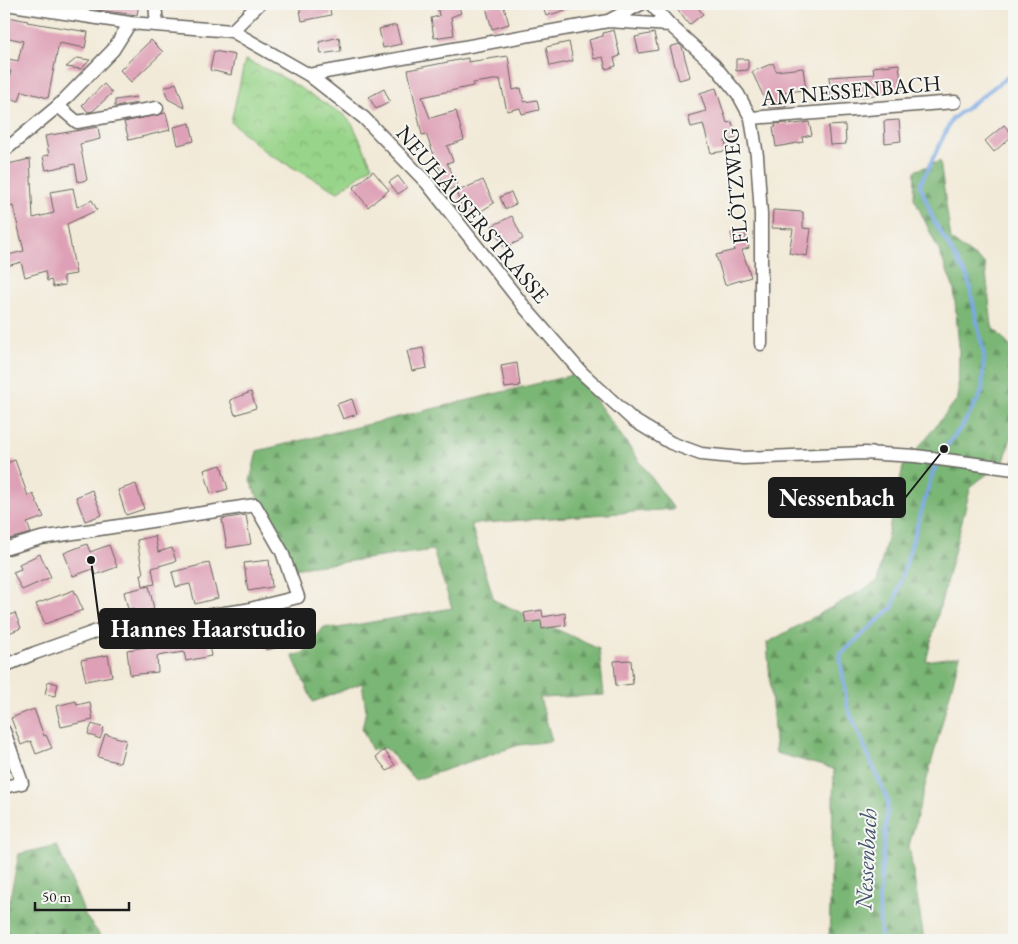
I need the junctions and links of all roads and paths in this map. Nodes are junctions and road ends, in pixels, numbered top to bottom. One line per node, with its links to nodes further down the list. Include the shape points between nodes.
1 (6, 4): 7 (street, NEUHÄUSERSTRASSE)
2 (155, 4): 8 (street)
3 (259, 4): 10 (street)
4 (641, 4): 6 (street)
5 (651, 4): 9 (street, FLÖTZWEG)
6 (608, 21): 9 (street); 11 (street)
7 (130, 23): 8 (street, NEUHÄUSERSTRASSE); 13 (street, via 113,50)
8 (157, 25): 10 (street, NEUHÄUSERSTRASSE)
9 (670, 25): 15 (street, FLÖTZWEG, via 714,65 738,94)
10 (232, 31): 11 (street, NEUHÄUSERSTRASSE)
11 (308, 75): 18 (street, NEUHÄUSERSTRASSE, via 364,118 427,183 526,310 581,372 633,420 671,443 702,454 744,458 864,453 916,456)
12 (955, 102): 15 (street, AM NESSENBACH)
13 (58, 106): 14 (street, via 77,122); 16 (street)
14 (157, 108)
15 (751, 118): 17 (street, FLÖTZWEG, via 761,214)
16 (4, 151)
17 (761, 344)
18 (1014, 469)
19 (4, 549): 20 (street, via 48,536 255,504 282,552 298,597 246,610 97,631)
20 (4, 666)
21 (4, 731): 22 (street, via 22,784)
22 (4, 787)

